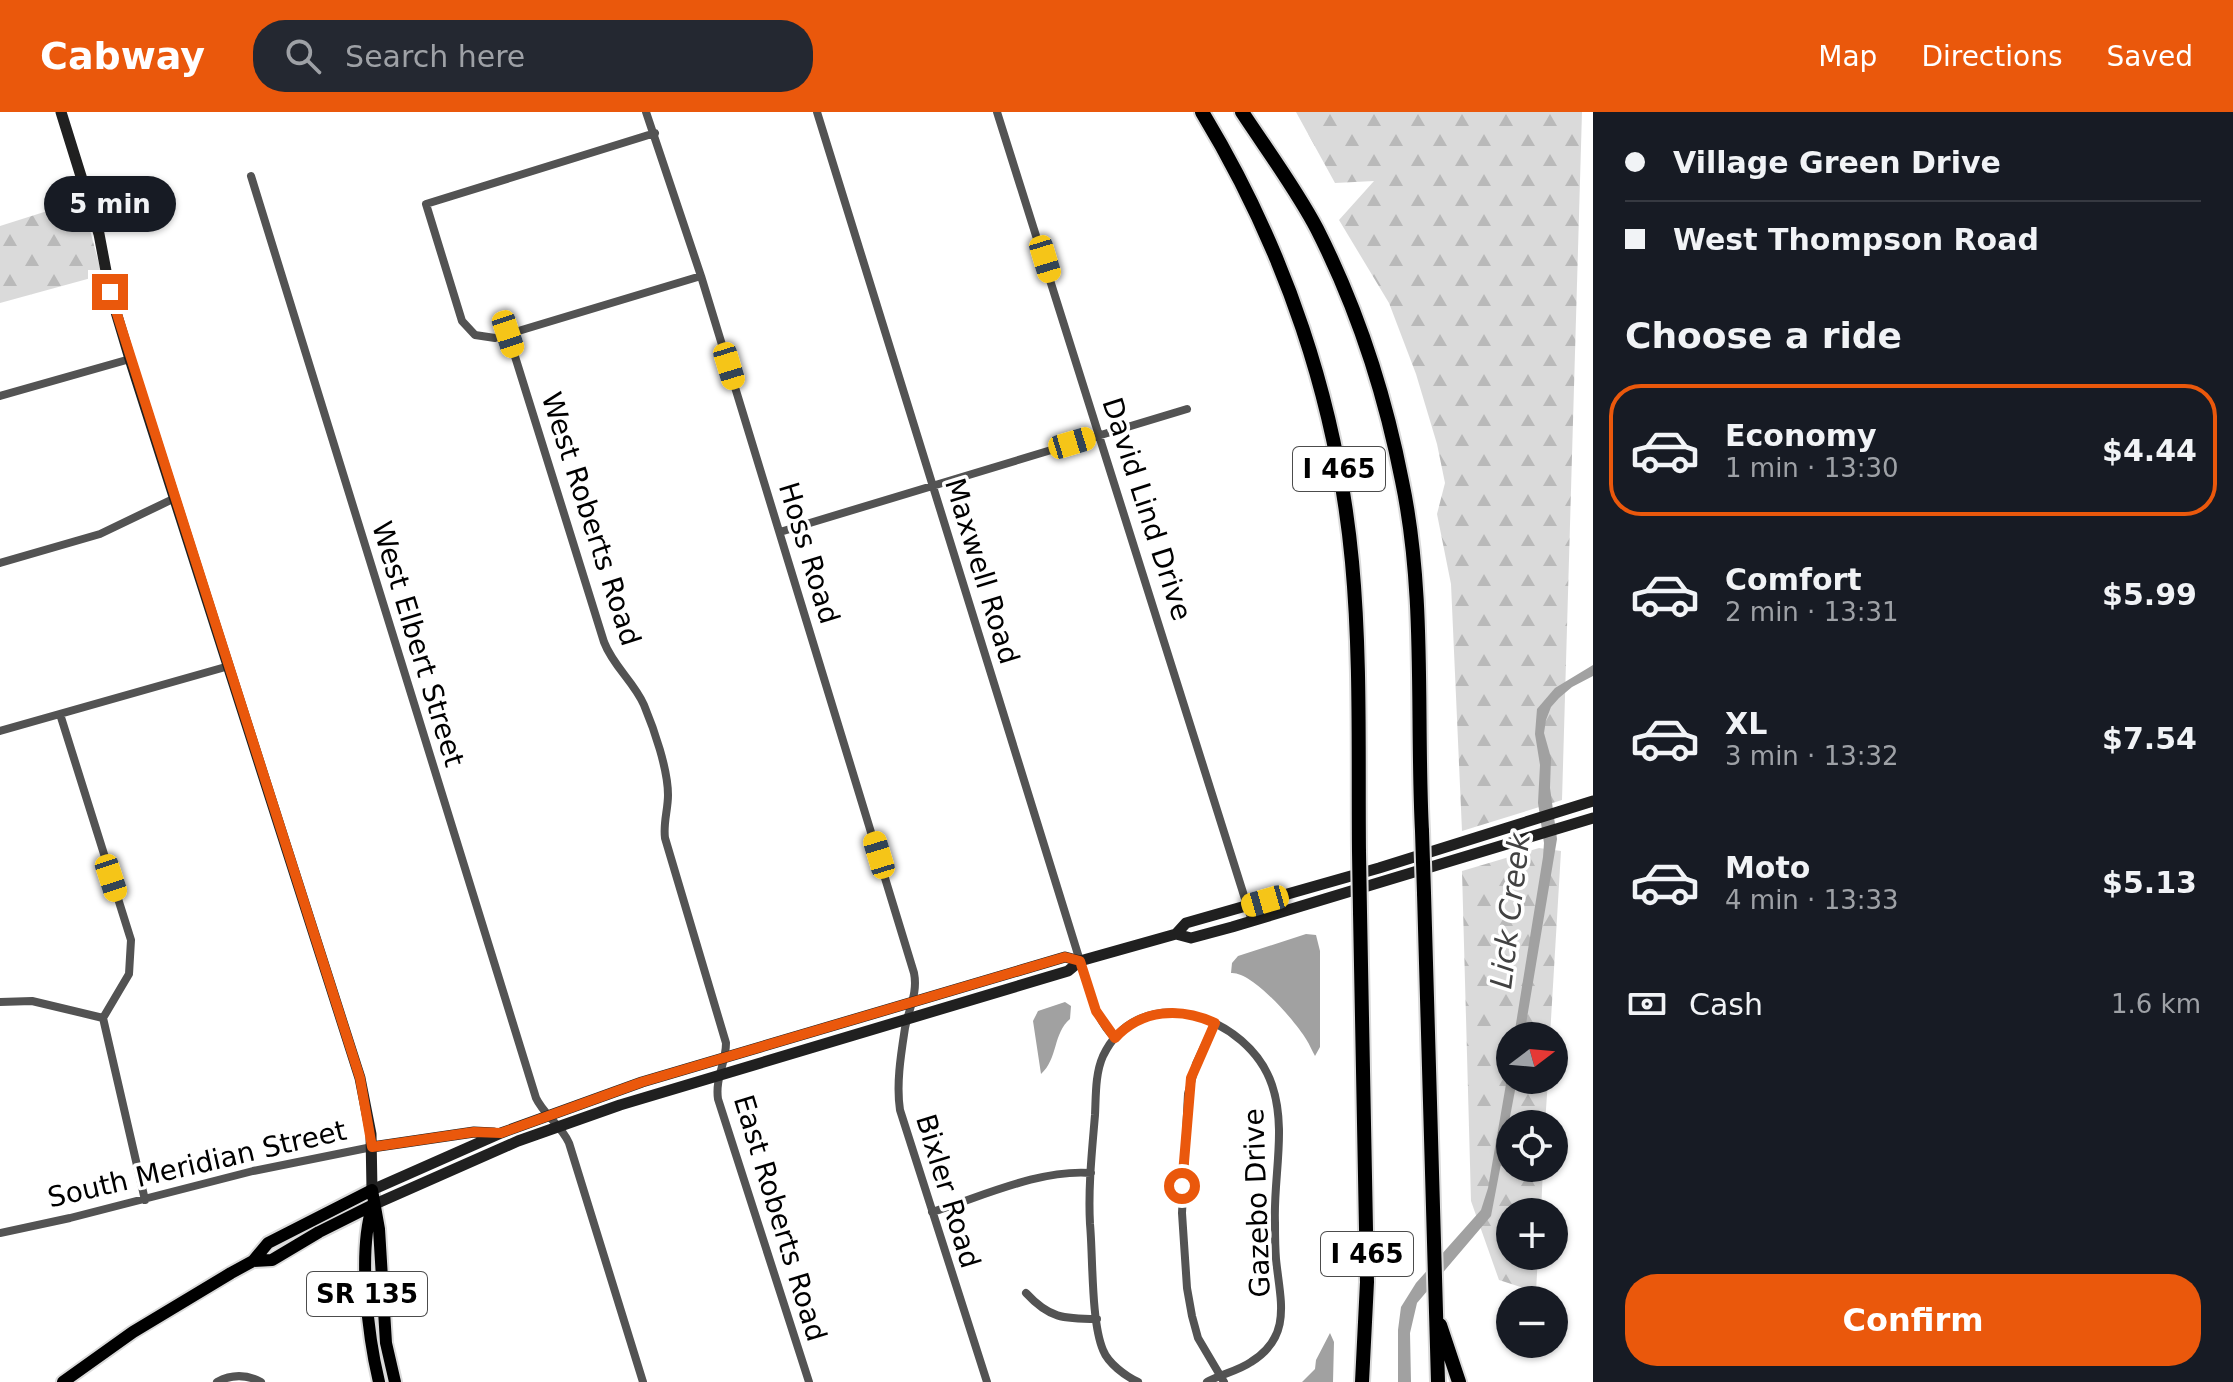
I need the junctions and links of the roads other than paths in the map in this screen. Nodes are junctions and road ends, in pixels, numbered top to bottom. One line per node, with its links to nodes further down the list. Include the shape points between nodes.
1 (61, 112): 11 (main road)
2 (646, 112): 7 (street, Hoss Road)
3 (817, 112): 15 (street, Maxwell Road)
4 (997, 112): 14 (street, David Lind Drive)
5 (1202, 112): 58 (highway, I 465, bridge, via 1243,185 1288,286 1318,376 1349,534 1367,1266)
6 (1242, 112): 45 (highway, I 465, bridge, via 1316,228 1354,314 1375,371 1403,482 1413,562)
7 (655, 133): 9 (street, Hoss Road); 10 (street, via 426,204 463,324 483,338)
8 (251, 176): 34 (street, West Elbert Street, via 536,1098)
9 (701, 276): 10 (street); 17 (street, Hoss Road)
10 (508, 334): 33 (street, West Roberts Road, via 604,642 641,699 666,777 665,838 726,1043)
11 (130, 359): 12 (street); 16 (main road)
12 (0, 396)
13 (1187, 409): 14 (street)
14 (1100, 434): 15 (street); 24 (street, David Lind Drive)
15 (933, 485): 17 (street); 27 (street, Maxwell Road)
16 (175, 498): 18 (street, via 100,534); 19 (main road)
17 (780, 532): 29 (street, Hoss Road, via 914,973)
18 (0, 563)
19 (229, 666): 20 (street); 36 (main road, via 360,1078)
20 (60, 714): 21 (street); 30 (street, via 131,940 129,974)
21 (0, 731)
22 (1593, 801): 24 (main road, South Meridian Street)
23 (1593, 818): 25 (main road, South Meridian Street)
24 (1248, 906): 25 (street, David Lind Drive); 26 (main road, South Meridian Street, via 1186,923)
25 (1252, 921): 26 (main road, South Meridian Street, via 1191,938)
26 (1176, 934): 27 (main road, South Meridian Street)
27 (1080, 961): 29 (main road, South Meridian Street, via 1068,971); 29 (main road, South Meridian Street, via 1065,957); 32 (street, Maxwell Road, via 1096,1011)
28 (0, 1002): 30 (street, via 32,1001)
29 (911, 1009): 33 (main road, South Meridian Street); 33 (main road, South Meridian Street); 41 (street, Bixler Road, via 899,1102)
30 (103, 1018): 39 (street)
31 (1215, 1023): 32 (street, via 1180,1013 1157,1014); 47 (street, via 1191,1078 1182,1213 1192,1316 1198,1338); 47 (street, Gazebo Drive, via 1253,1052 1277,1101 1274,1208 1283,1313 1264,1354)
32 (1115, 1038): 37 (street, via 1098,1074)
33 (721, 1065): 34 (main road, South Meridian Street); 34 (main road, South Meridian Street); 54 (street, East Roberts Road, via 718,1099)
34 (553, 1120): 35 (main road, South Meridian Street); 40 (main road, South Meridian Street); 53 (street, West Elbert Street, via 569,1143)
35 (501, 1133): 36 (main road, South Meridian Street); 38 (main road, South Meridian Street)
36 (372, 1147): 38 (main road); 39 (street, South Meridian Street)
37 (1091, 1173): 41 (street, via 1056,1174); 46 (street)
38 (372, 1190): 40 (main road, SR 135); 43 (main road, South Meridian Street / SR 135, via 268,1243)
39 (145, 1200): 42 (street, South Meridian Street)
40 (373, 1205): 43 (main road, South Meridian Street / SR 135, via 272,1260); 51 (main road, SR 135, via 366,1227 367,1310); 52 (main road, SR 135, via 386,1343)
41 (932, 1212): 55 (street, Bixler Road)
42 (0, 1233)
43 (253, 1261): 48 (main road, South Meridian Street / SR 135, via 168,1310)
44 (1026, 1293): 46 (street, via 1053,1316)
45 (1434, 1310): 59 (highway, I 465); 60 (highway)
46 (1097, 1319): 56 (street, via 1103,1352)
47 (1222, 1378): 57 (street, Gazebo Drive)
48 (63, 1382)
49 (217, 1382): 50 (street, via 236,1376)
50 (261, 1382)
51 (379, 1382)
52 (395, 1382)
53 (643, 1382)
54 (809, 1382)
55 (987, 1382)
56 (1136, 1382)
57 (1207, 1382)
58 (1365, 1382)
59 (1438, 1382)
60 (1459, 1382)

